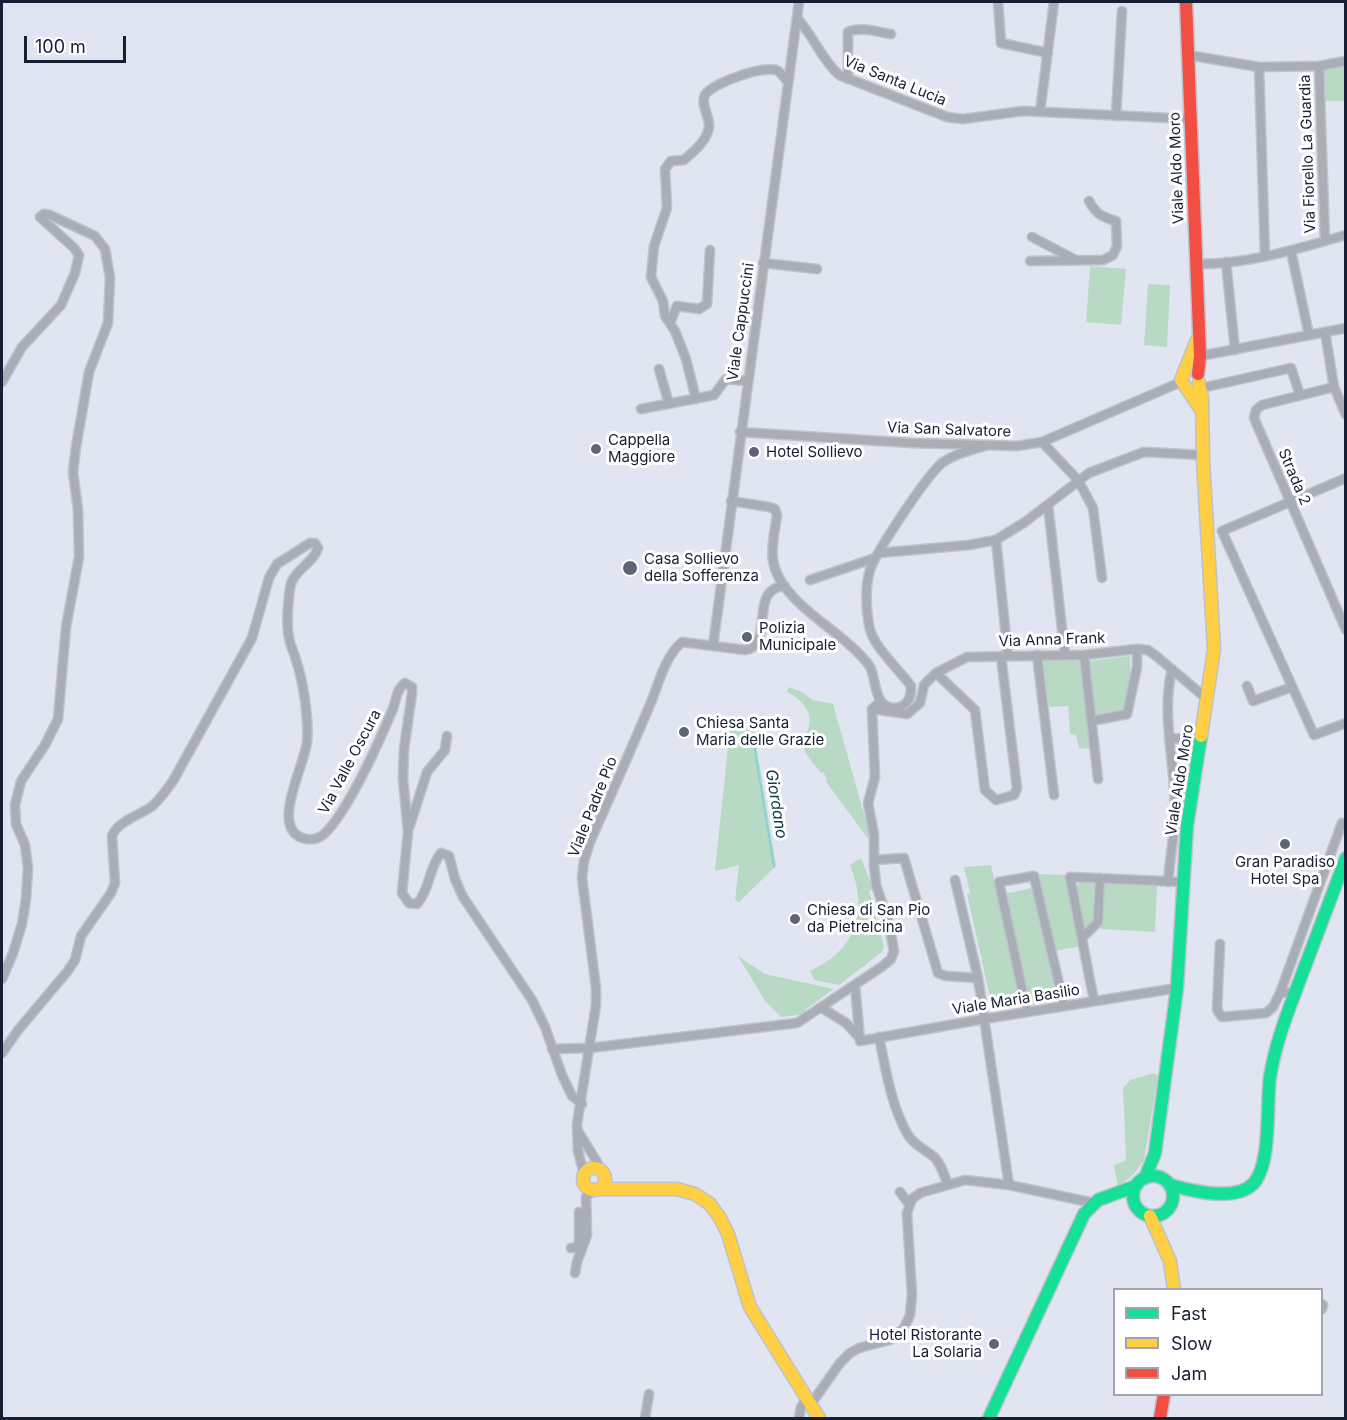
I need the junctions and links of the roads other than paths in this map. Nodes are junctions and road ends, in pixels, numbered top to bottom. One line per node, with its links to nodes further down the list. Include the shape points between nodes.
1 (799, 2): 6 (street, Viale Cappuccini)
2 (998, 2): 8 (street, via 1001,43)
3 (1054, 2): 8 (street)
4 (1186, 2): 9 (main road, Viale Aldo Moro)
5 (1122, 11): 16 (street)
6 (796, 18): 13 (street, Via Santa Lucia, via 831,68); 14 (street, Viale Cappuccini)
7 (891, 34): 13 (street, via 848,32)
8 (1048, 53): 15 (street)
9 (1188, 55): 12 (street); 17 (main road, Viale Aldo Moro)
10 (1346, 61): 11 (street)
11 (1319, 66): 12 (street); 21 (street, Via Fiorello La Guardia)
12 (1259, 67): 24 (street)
13 (848, 79): 15 (street, Via Santa Lucia, via 948,117)
14 (788, 82): 28 (street, Viale Cappuccini); 31 (street, via 778,71 765,69 705,94 709,128 684,160 670,161 665,169 668,201 654,246 651,277)
15 (1040, 112): 16 (street, Via Santa Lucia)
16 (1116, 116): 17 (street, Via Santa Lucia)
17 (1190, 119): 29 (main road, Viale Aldo Moro)
18 (1089, 201): 25 (street, via 1100,216 1116,221 1117,246 1113,255 1103,260)
19 (1346, 236): 21 (street)
20 (1032, 237): 25 (street)
21 (1325, 241): 23 (street)
22 (710, 250): 31 (street, via 707,304 699,309 677,306)
23 (1291, 250): 24 (street); 35 (street)
24 (1265, 255): 27 (street)
25 (1077, 260): 26 (street)
26 (1030, 261)
27 (1226, 262): 29 (street); 36 (street)
28 (763, 263): 30 (street); 40 (street, Viale Cappuccini)
29 (1195, 264): 34 (main road, Viale Aldo Moro)
30 (817, 269)
31 (670, 323): 45 (street, via 686,359)
32 (1346, 328): 33 (street)
33 (1325, 332): 35 (street); 37 (street)
34 (1199, 334): 38 (main road, Viale Aldo Moro); 41 (main road, Viale Aldo Moro)
35 (1311, 334): 36 (street); 37 (street)
36 (1235, 350): 38 (street)
37 (1329, 354): 43 (street)
38 (1200, 356): 41 (main road, Viale Aldo Moro)
39 (659, 369): 46 (street)
40 (747, 381): 45 (street, via 726,379 714,395); 49 (street, Viale Cappuccini)
41 (1191, 381): 44 (street, Via San Salvatore, via 1206,387 1291,368); 50 (street, Via San Salvatore); 52 (main road, Viale Aldo Moro, via 1202,411)
42 (2, 382): 97 (street, via 22,346 62,305 75,273 79,255 40,217 50,215 95,236 105,249 110,279 108,323 89,372 76,447 73,472 79,557 66,627 58,719 21,781 15,805 28,868 26,899 22,924)
43 (1334, 387): 44 (street, Strada 2); 48 (street)
44 (1300, 395): 56 (street, Strada 2, via 1262,405 1254,418)
45 (696, 399): 46 (street)
46 (669, 404): 47 (street)
47 (641, 409)
48 (1344, 410)
49 (740, 432): 51 (street, Via San Salvatore); 55 (street, Viale Cappuccini)
50 (1042, 442): 51 (street, Via San Salvatore); 54 (street)
51 (985, 446): 61 (street, via 942,463)
52 (1203, 455): 54 (street, via 1144,452 1089,472); 59 (main road, Viale Aldo Moro)
53 (1346, 478): 56 (street)
54 (1078, 480): 57 (street); 62 (street, via 1093,508)
55 (731, 501): 64 (street, via 775,509 773,560); 66 (street, Viale Cappuccini)
56 (1290, 503): 58 (street); 65 (street, Strada 2)
57 (1048, 505): 60 (street); 69 (street)
58 (1222, 531): 59 (main road); 75 (street)
59 (1208, 534): 76 (main road, Viale Aldo Moro, via 1214,649)
60 (996, 540): 61 (street); 71 (street)
61 (878, 556): 63 (street); 77 (street, via 869,572 867,587 869,627 877,645 911,689 908,700 899,707 889,707)
62 (1102, 578)
63 (810, 580)
64 (785, 586): 66 (street, via 768,594 755,647 745,650); 77 (street, via 810,613 861,655 872,670)
65 (1346, 630)
66 (712, 646): 109 (street, Viale Padre Pio, via 682,642 670,655 584,861 582,878 596,988)
67 (1137, 649): 70 (street, Via Anna Frank); 72 (street, via 1148,650); 79 (street, via 1127,714)
68 (1036, 655): 69 (street, Via Anna Frank); 71 (street, Via Anna Frank); 85 (street)
69 (1065, 655): 70 (street, Via Anna Frank)
70 (1084, 655): 79 (street)
71 (1004, 656): 73 (street, Via Anna Frank, via 967,657); 73 (street, via 1017,788 1014,795 1006,798 996,800 985,790 975,710)
72 (1172, 669): 76 (street); 82 (street, via 1168,684)
73 (936, 673): 78 (street, via 924,685 920,703 907,714)
74 (1247, 686): 75 (street, via 1253,701)
75 (1292, 687): 80 (street, via 1314,735)
76 (1207, 699): 83 (main road, Viale Aldo Moro)
77 (881, 701): 78 (street)
78 (872, 709): 89 (street, via 875,777 868,803)
79 (1092, 721): 84 (street)
80 (1346, 723)
81 (447, 736): 87 (street, via 445,750 427,772)
82 (1169, 738): 83 (street); 92 (street, via 1175,808)
83 (1201, 740): 93 (main road, Viale Aldo Moro, via 1187,823)
84 (1098, 778)
85 (1054, 795)
86 (1342, 823): 101 (street)
87 (408, 831): 110 (street, Via Valle Oscura, via 404,897 417,904 437,858 441,854 449,856 463,897 532,999); 111 (street, Via Valle Oscura, via 403,778 412,687 405,683 373,753 329,828 317,839 309,839 296,835 289,824 292,793 307,741 303,687 288,628 290,590 292,579 316,554 317,545 310,543 277,564 269,578 252,638 173,781 159,800 114,829 115,883 111,893 81,936 75,960 67,972)
88 (1346, 858): 100 (main road)
89 (874, 860): 96 (street, via 904,858 938,973); 98 (street, via 876,885 894,951 884,966)
90 (1100, 878): 92 (street); 94 (street, via 1098,922); 94 (street, via 1070,877)
91 (955, 880): 96 (street)
92 (1168, 882): 93 (street)
93 (1183, 882): 99 (main road, Viale Aldo Moro)
94 (1083, 937): 102 (street)
95 (1220, 944): 101 (street, via 1217,1010 1222,1017 1266,1013)
96 (978, 978): 106 (street)
97 (2, 979)
98 (855, 985): 104 (street); 108 (street)
99 (1177, 988): 102 (street, Viale Maria Basilio); 114 (main road, Viale Aldo Moro)
100 (1295, 992): 101 (street); 124 (main road, via 1271,1068 1265,1157 1260,1176 1239,1191)
101 (1280, 993)
102 (1095, 1001): 103 (street, Viale Maria Basilio)
103 (1064, 1006): 105 (street, Viale Maria Basilio); 105 (street, via 1034,876 999,882)
104 (822, 1008): 108 (street, via 846,1023); 109 (street, via 797,1023)
105 (1027, 1012): 106 (street, Viale Maria Basilio)
106 (984, 1019): 107 (street, Viale Maria Basilio); 120 (street)
107 (879, 1037): 108 (street, Viale Maria Basilio); 119 (street, via 899,1118 916,1146 940,1165)
108 (859, 1039)
109 (590, 1048): 110 (street); 112 (street, Viale Padre Pio)
110 (552, 1049): 112 (street, Via Valle Oscura, via 572,1096)
111 (2, 1053)
112 (582, 1104): 113 (street, Viale Padre Pio)
113 (578, 1131): 115 (street); 116 (street, Viale Padre Pio)
114 (1155, 1153): 117 (main road, Viale Aldo Moro); 118 (main road, Viale Aldo Moro)
115 (602, 1172): 116 (main road, via 592,1168); 121 (main road); 122 (main road, via 604,1183)
116 (584, 1174): 122 (main road, via 584,1184)
117 (1141, 1182): 118 (main road, via 1150,1177); 125 (main road); 128 (main road, via 1134,1192)
118 (1166, 1182): 124 (main road); 129 (main road, via 1173,1195)
119 (948, 1185): 120 (street, via 965,1180); 127 (street, via 920,1193)
120 (1010, 1185): 126 (street)
121 (631, 1189): 122 (main road); 138 (main road, via 690,1191 713,1206 725,1226 750,1307)
122 (595, 1190): 134 (street, via 586,1200 587,1235)
123 (900, 1192): 127 (street)
124 (1198, 1193): 129 (main road)
125 (1111, 1197): 126 (main road); 128 (main road)
126 (1094, 1203): 142 (main road, via 1082,1218)
127 (909, 1204): 138 (street, via 906,1217 912,1295 904,1328 890,1340 850,1353)
128 (1136, 1206): 131 (main road)
129 (1170, 1206): 131 (main road); 132 (main road, via 1163,1227)
130 (579, 1212): 133 (street, via 579,1244)
131 (1150, 1216): 132 (main road)
132 (1164, 1243): 135 (main road)
133 (571, 1248)
134 (576, 1273)
135 (1174, 1288)
136 (649, 1394): 139 (street)
137 (1164, 1396): 143 (main road)
138 (809, 1401): 140 (street, via 801,1407); 141 (main road)
139 (645, 1419)
140 (799, 1419)
141 (819, 1419)
142 (989, 1419)
143 (1160, 1419)

